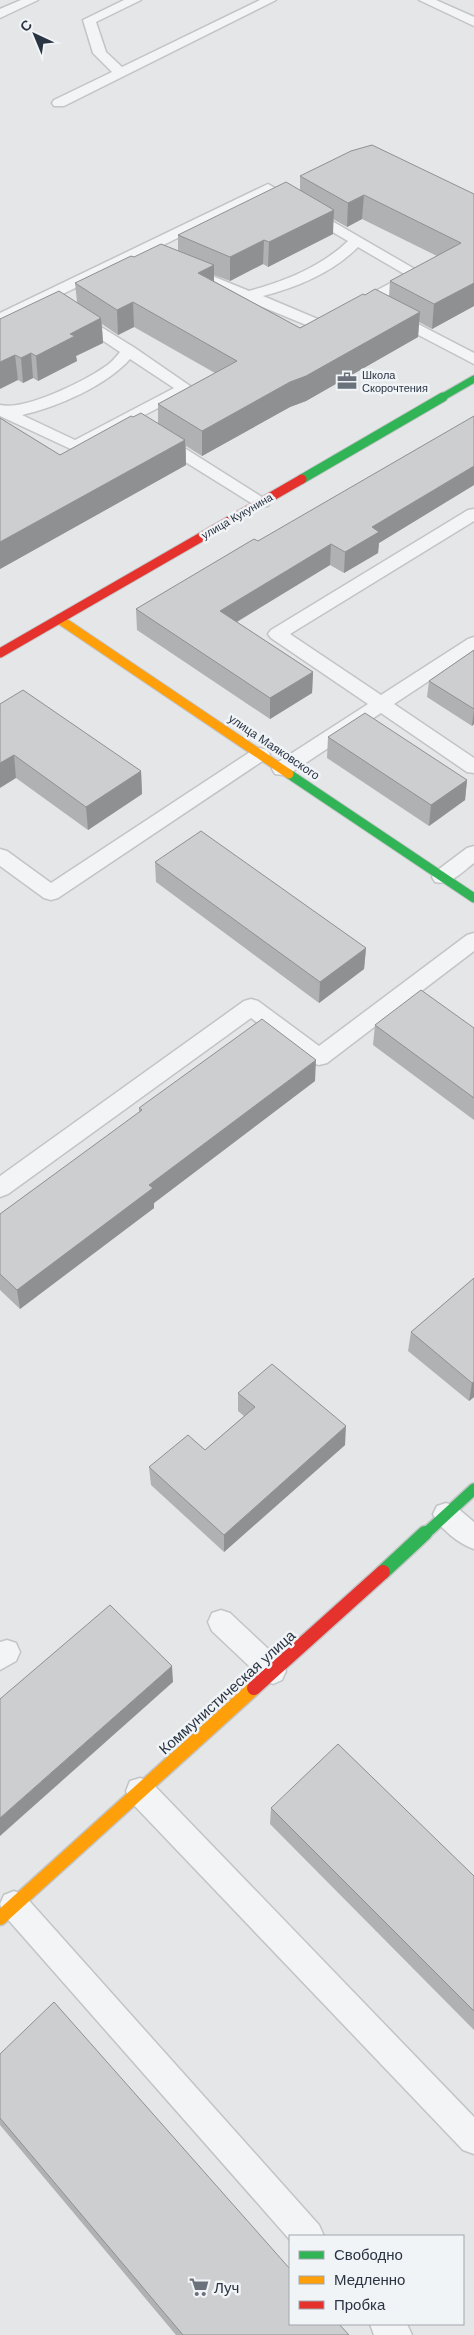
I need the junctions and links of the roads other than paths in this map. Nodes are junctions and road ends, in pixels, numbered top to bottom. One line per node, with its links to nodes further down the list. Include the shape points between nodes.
1 (32, 0): 5 (lane)
2 (135, 0): 7 (lane, via 89,20 100,53)
3 (270, 0): 7 (lane)
4 (426, 0): 6 (lane)
5 (0, 14)
6 (474, 22)
7 (121, 73): 8 (lane)
8 (58, 103)
9 (357, 240): 10 (lane, via 268,188); 11 (lane, via 342,256 281,288); 13 (lane, via 417,275)
10 (139, 252): 11 (lane); 12 (lane)
11 (247, 296): 13 (lane, via 321,326)
12 (46, 297): 14 (lane); 15 (lane)
13 (366, 302): 16 (lane)
14 (0, 319)
15 (129, 351): 18 (lane, via 113,369 44,404); 19 (lane, via 185,388)
16 (474, 359)
17 (474, 379): 20 (street, улица Кукунина)
18 (4, 412): 19 (lane, via 75,446)
19 (126, 419): 20 (lane)
20 (262, 502): 22 (street, улица Кукунина)
21 (474, 514): 25 (lane, via 276,634)
22 (59, 619): 24 (street, улица Кукунина); 26 (street, улица Маяковского)
23 (474, 643): 25 (lane)
24 (0, 653)
25 (381, 704): 27 (lane); 28 (lane)
26 (260, 754): 28 (street, улица Маяковского); 30 (lane, via 51,892)
27 (474, 767)
28 (282, 769): 31 (street, улица Маяковского)
29 (474, 853): 31 (lane)
30 (0, 856)
31 (442, 876): 32 (street, улица Маяковского)
32 (474, 898)
33 (474, 940): 34 (lane, via 319,1057 251,1007)
34 (0, 1188)
35 (474, 1489): 36 (street, Коммунистическая улица)
36 (446, 1514): 37 (lane); 39 (street, Коммунистическая улица)
37 (474, 1538)
38 (221, 1622): 39 (lane)
39 (272, 1672): 40 (street, Коммунистическая улица)
40 (140, 1791): 41 (street, Коммунистическая улица); 42 (lane)
41 (7, 1912): 43 (lane)
42 (474, 2138)
43 (307, 2235)
44 (387, 2325): 45 (lane)
45 (396, 2335)

